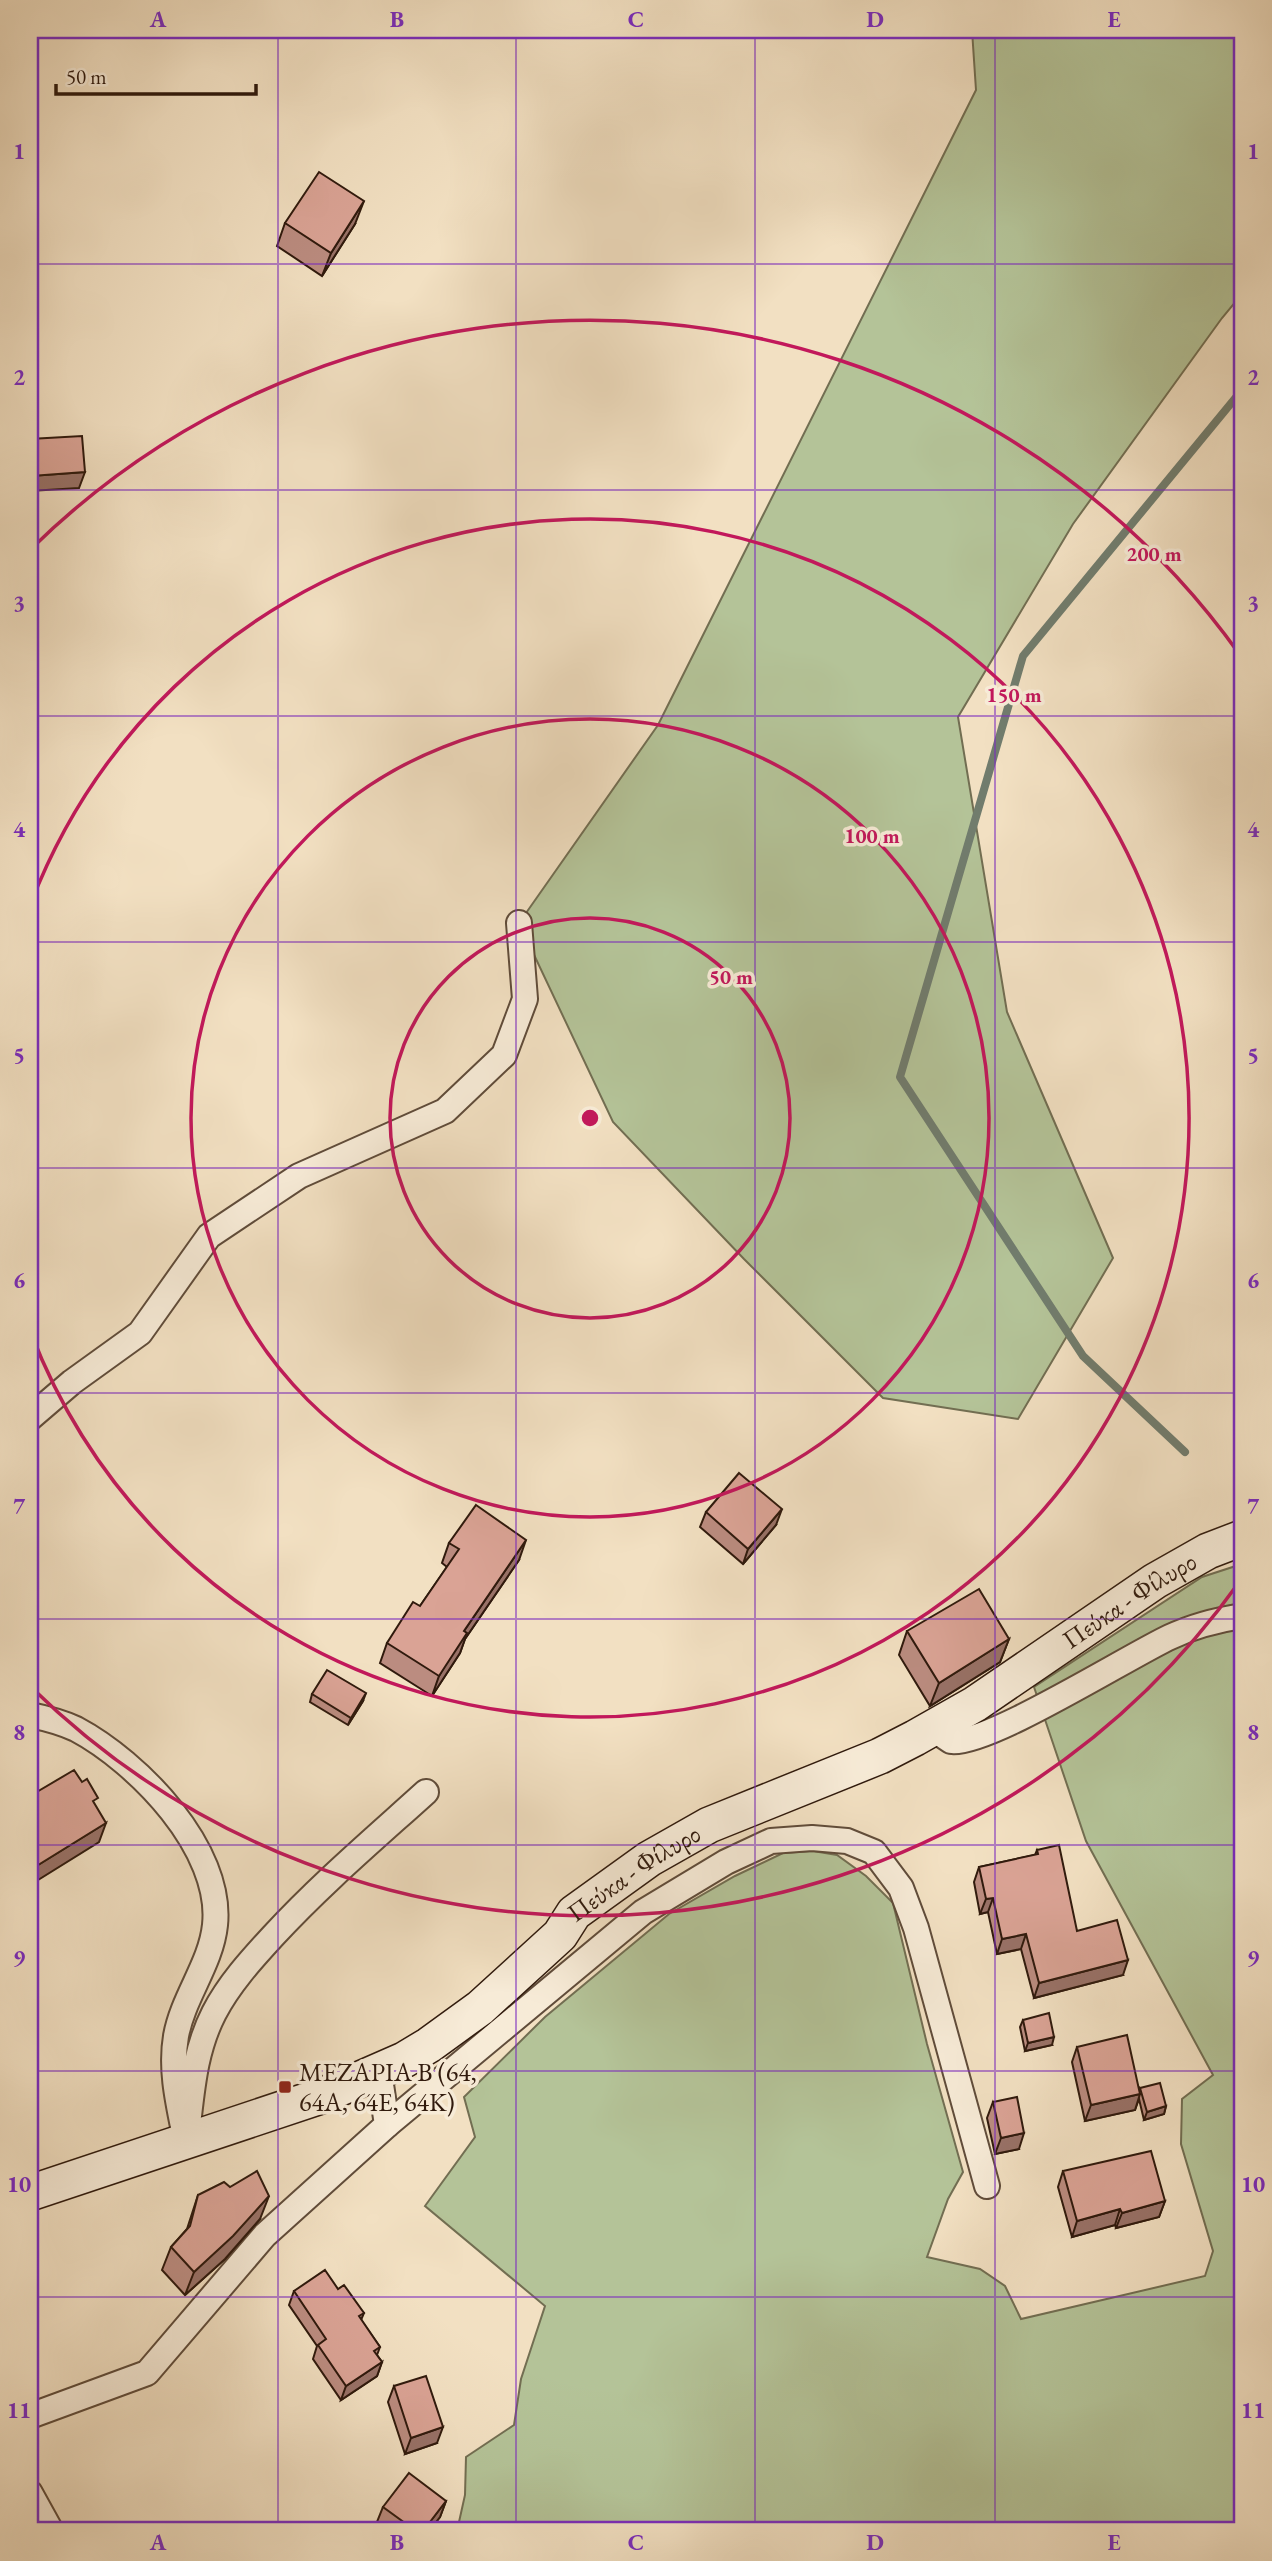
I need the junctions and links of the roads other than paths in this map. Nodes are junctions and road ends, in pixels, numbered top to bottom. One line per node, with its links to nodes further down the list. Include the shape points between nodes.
1 (519, 923): 2 (street, via 525,999 504,1055 445,1111 299,1176 209,1236 140,1333)
2 (30, 1418)
3 (1242, 1538): 6 (main road, Πεύκα - Φίλυρο, via 1155,1581)
4 (1242, 1616): 6 (street, via 1202,1624 1171,1637 971,1738 951,1741)
5 (30, 1715): 10 (street, via 75,1729 124,1763 163,1798 206,1870 216,1904 215,1927 176,2033 174,2054)
6 (936, 1726): 8 (main road, Πεύκα - Φίλυρο, via 880,1756 709,1825 649,1859 574,1913 560,1935 480,2008 429,2045)
7 (426, 1792): 10 (street, via 314,1893 232,1983 214,2012 194,2068)
8 (379, 2071): 9 (street); 10 (main road, Πεύκα - Φίλυρο, via 324,2095)
9 (387, 2125): 11 (street, via 643,1912 771,1841 847,1841 874,1852 901,1888); 13 (street, via 265,2235 147,2373)
10 (186, 2141): 12 (main road, Πεύκα - Φίλυρο)
11 (987, 2186)
12 (30, 2193)
13 (30, 2416)
14 (30, 2493): 15 (street)
15 (51, 2531)

